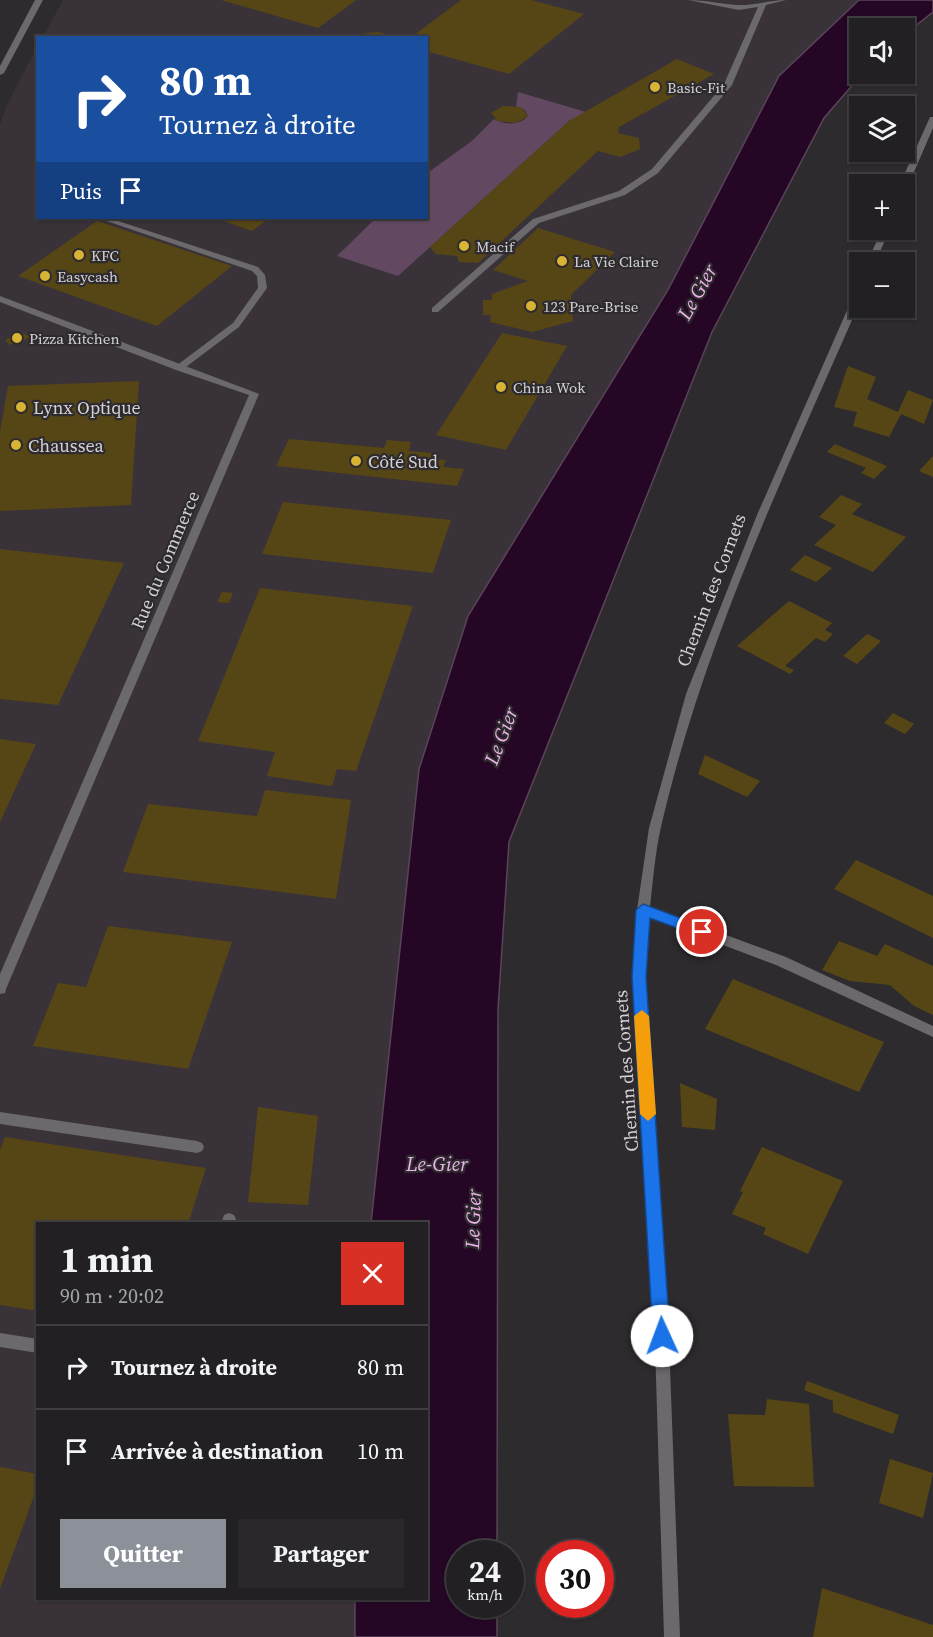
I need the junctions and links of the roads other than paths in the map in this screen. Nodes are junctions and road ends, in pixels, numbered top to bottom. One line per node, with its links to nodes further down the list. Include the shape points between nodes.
1 (39, 0): 5 (street)
2 (692, 0): 4 (street, via 739,8)
3 (782, 0): 4 (street)
4 (762, 5): 10 (street, via 728,85 655,171 622,193 536,221)
5 (0, 73)
6 (933, 119): 7 (street)
7 (909, 174)
8 (105, 219): 12 (street, via 255,269 261,275 263,288 236,325)
9 (0, 299): 12 (street, Rue du Commerce)
10 (435, 310)
11 (849, 315): 13 (street, Chemin des Cornets, via 762,515 692,694 656,828)
12 (178, 368): 14 (street, Rue du Commerce, via 254,394)
13 (643, 910): 15 (street, via 781,961); 20 (street, Chemin des Cornets, via 639,977 661,1313)
14 (0, 989)
15 (933, 1032)
16 (0, 1118): 17 (street)
17 (197, 1147)
18 (0, 1340): 19 (street)
19 (36, 1346)
20 (672, 1637)

